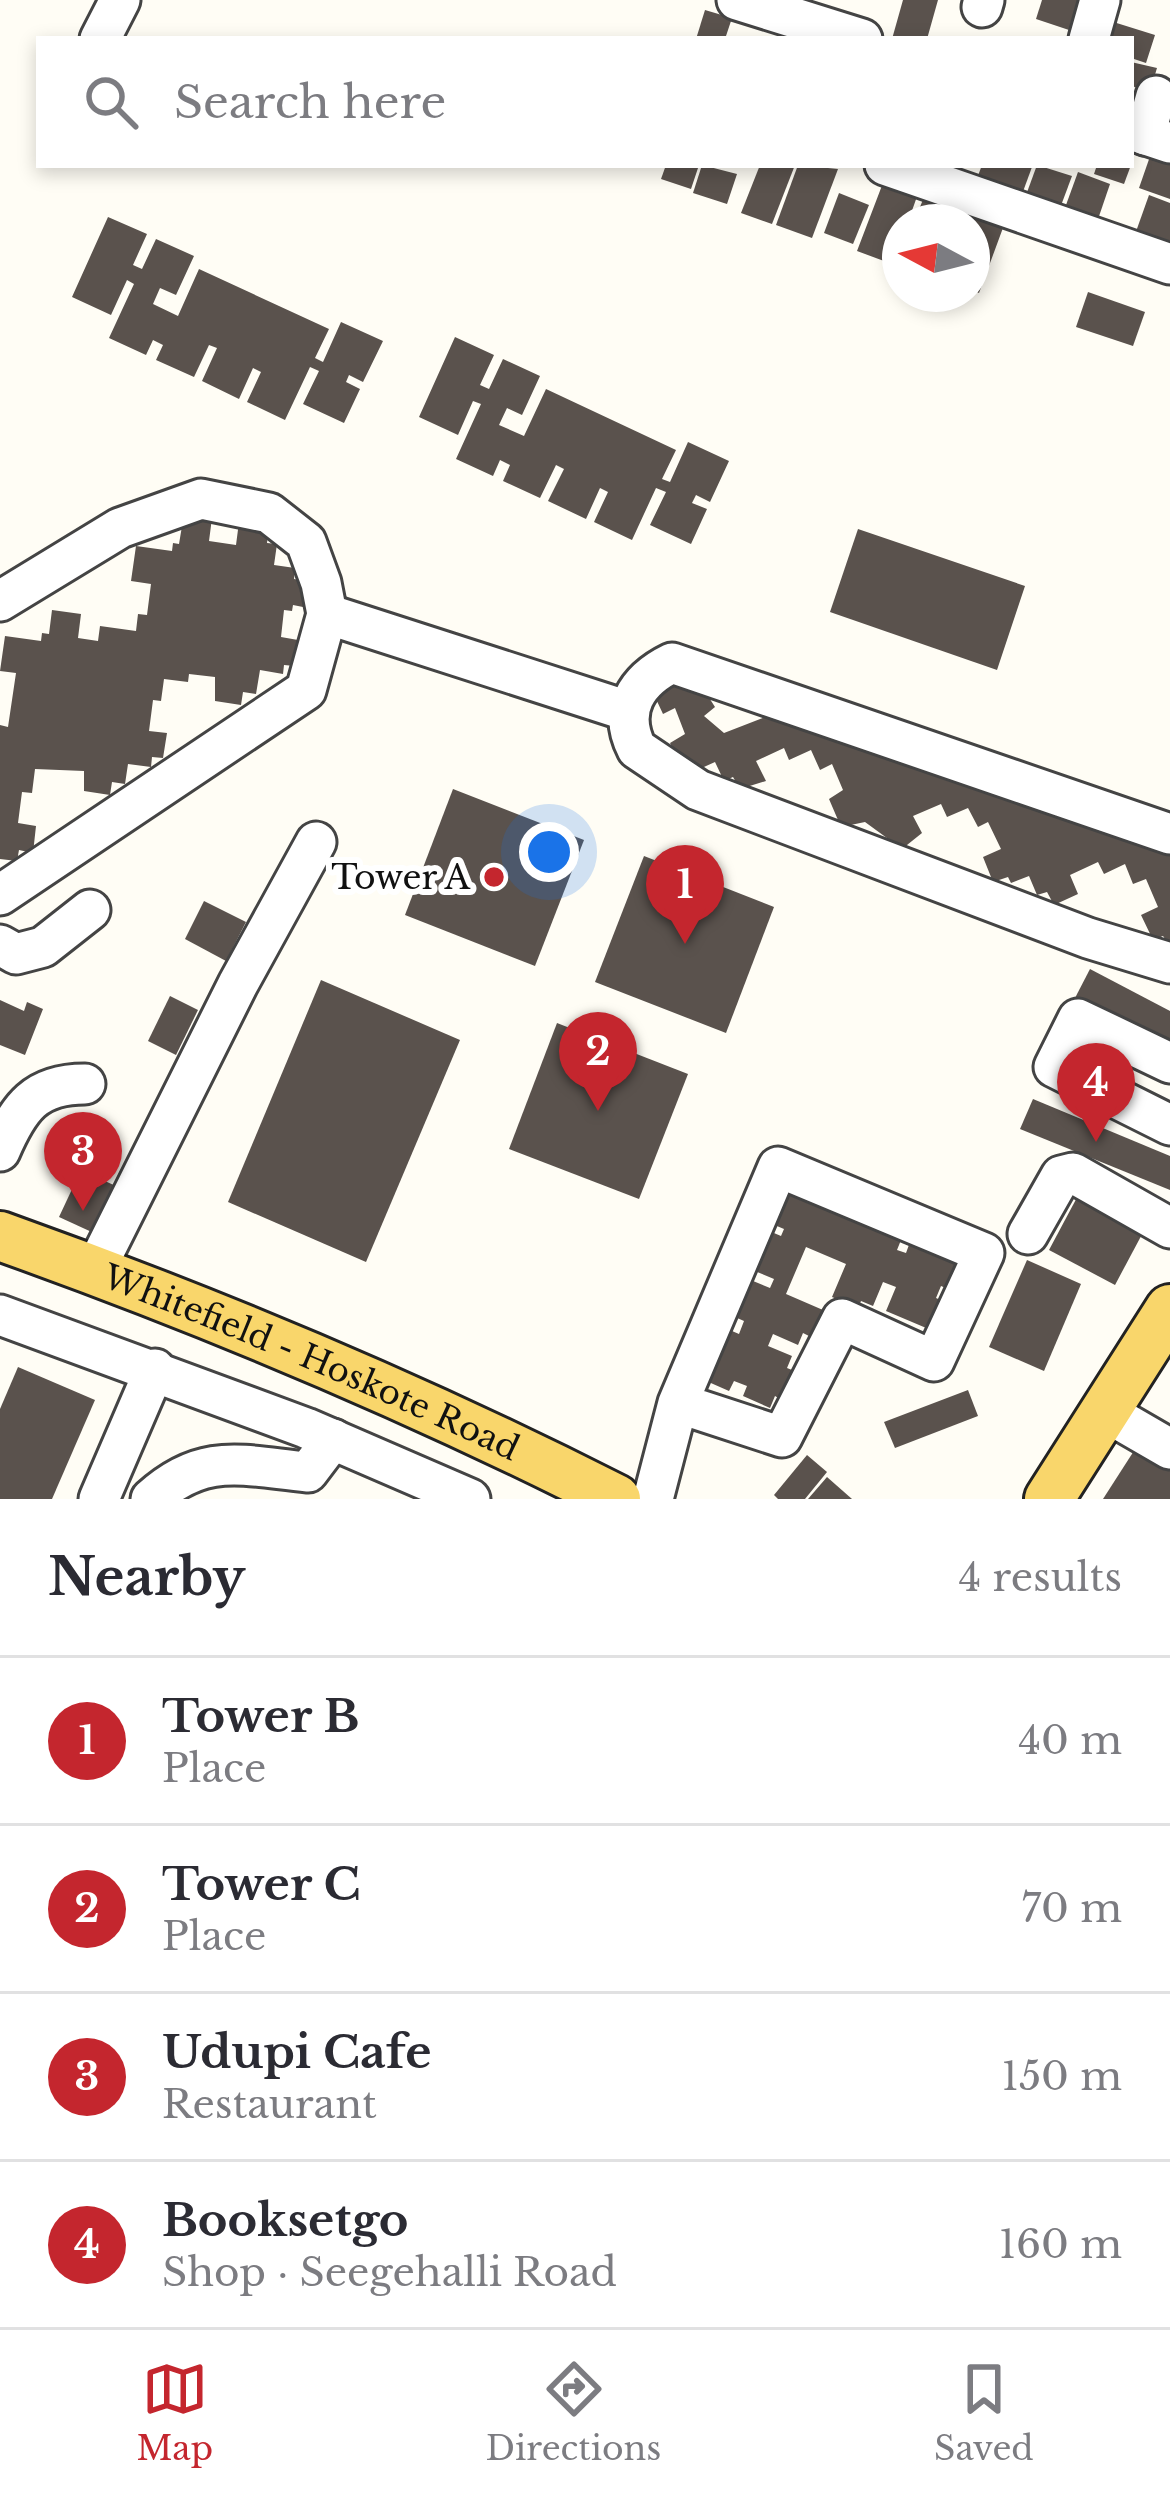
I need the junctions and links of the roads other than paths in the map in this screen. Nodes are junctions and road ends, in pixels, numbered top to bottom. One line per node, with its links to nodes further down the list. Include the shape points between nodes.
1 (120, 0): 4 (street)
2 (737, 0): 5 (street)
3 (1100, 0): 6 (street)
4 (102, 36)
5 (852, 36)
6 (1090, 36)
7 (1156, 96): 8 (street)
8 (1149, 136)
9 (894, 168): 10 (street)
10 (1170, 265)
11 (0, 601): 12 (street, via 121,528 201,499 269,513 306,542)
12 (327, 614): 13 (street); 17 (street, via 306,690)
13 (628, 711): 14 (street, via 642,680 672,662); 20 (street, via 637,748 698,790)
14 (1170, 834)
15 (316, 842): 29 (street)
16 (87, 860): 17 (street, via 15,901)
17 (0, 895)
18 (90, 910): 19 (street, via 43,947 16,953)
19 (0, 945)
20 (1170, 964)
21 (1170, 1063): 23 (street, via 1078,1019 1054,1067)
22 (86, 1084): 24 (street, via 39,1092)
23 (1170, 1125)
24 (0, 1151)
25 (1170, 1228): 26 (street, via 1073,1173 1061,1176)
26 (1028, 1234)
27 (0, 1236): 29 (main road, Whitefield - Hoskote Road)
28 (0, 1269): 38 (main road, Whitefield - Hoskote Road)
29 (95, 1270): 38 (main road, Whitefield - Hoskote Road, via 372,1382)
30 (1170, 1309): 34 (main road)
31 (0, 1315): 32 (street)
32 (155, 1369): 35 (street); 39 (street)
33 (678, 1403): 33 (street, via 778,1167 984,1253 934,1360 842,1319 782,1437); 42 (street)
34 (1106, 1412): 36 (street); 43 (main road)
35 (333, 1439): 37 (street); 41 (street)
36 (1170, 1449)
37 (311, 1485): 40 (street, via 204,1466)
38 (576, 1493)
39 (99, 1499)
40 (151, 1499)
41 (470, 1499)
42 (653, 1499)
43 (1049, 1499)

